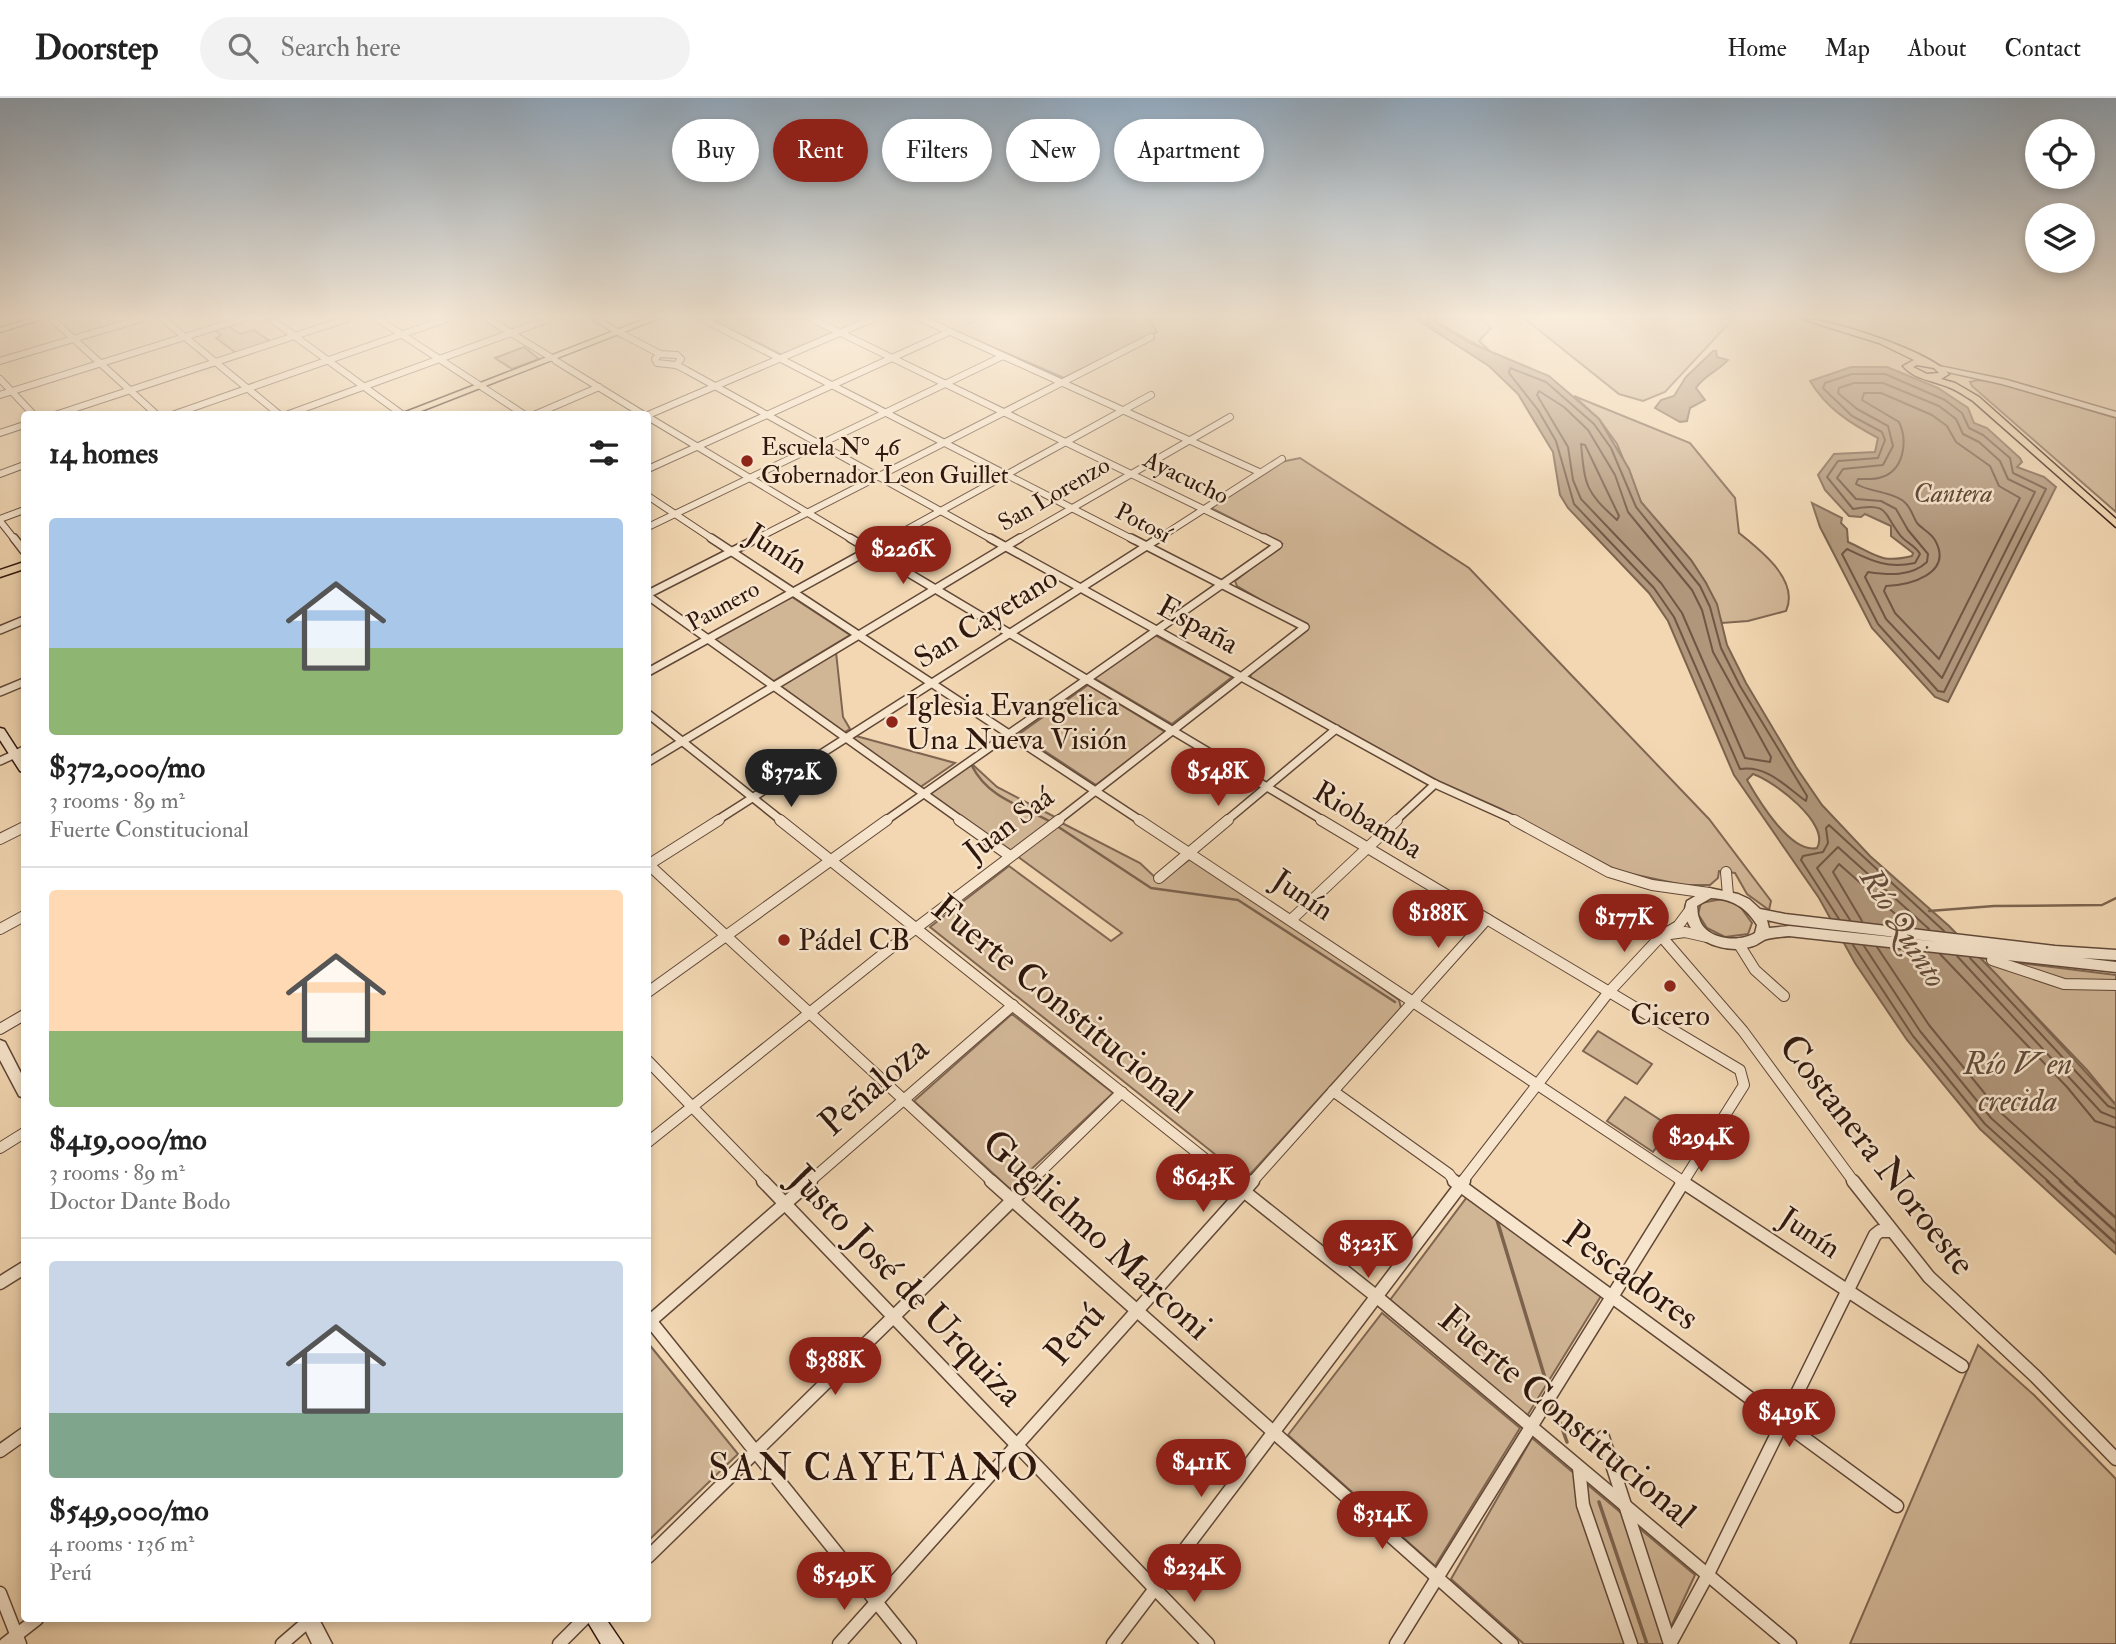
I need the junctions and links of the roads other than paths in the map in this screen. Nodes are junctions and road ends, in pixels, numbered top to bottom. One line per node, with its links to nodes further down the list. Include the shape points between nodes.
1 (127, 391): 28 (street)
2 (131, 391): 29 (street)
3 (239, 391): 30 (street)
4 (252, 391): 31 (street)
5 (351, 391): 32 (street)
6 (372, 391): 33 (street)
7 (470, 391): 34 (main road)
8 (472, 391): 35 (main road)
9 (488, 391): 36 (street)
10 (589, 391): 37 (street)
11 (606, 391): 38 (street, Riobamba)
12 (703, 391): 41 (street)
13 (725, 391): 42 (street, España)
14 (817, 391): 42 (street)
15 (843, 391): 40 (street, Potosí)
16 (932, 391): 40 (street)
17 (962, 391): 39 (street, Ayacucho)
18 (1042, 391): 39 (street)
19 (1081, 391): 26 (street)
20 (1962, 391): 70 (main road)
21 (1970, 391): 70 (main road)
22 (2033, 391): 43 (street)
23 (12, 392): 24 (street); 27 (street)
24 (0, 396)
25 (1151, 396): 26 (street, Paunero)
26 (1123, 410): 48 (street); 49 (street, Paunero)
27 (30, 411)
28 (67, 411)
29 (153, 411)
30 (183, 411)
31 (275, 411)
32 (297, 411)
33 (397, 411)
34 (413, 411)
35 (425, 411)
36 (519, 411)
37 (543, 411)
38 (638, 411)
39 (1003, 411): 49 (street, Ayacucho); 50 (street)
40 (885, 413): 50 (street, Potosí); 51 (street)
41 (651, 414)
42 (767, 414): 51 (street, España); 52 (street)
43 (2116, 415)
44 (1230, 417): 48 (street, San Lorenzo)
45 (651, 419): 52 (street, Riobamba)
46 (21, 426): 47 (street)
47 (0, 433)
48 (1190, 440): 56 (street); 57 (street, San Lorenzo)
49 (1066, 441): 57 (street, Ayacucho); 59 (street, Paunero)
50 (943, 443): 59 (street, Potosí); 60 (street)
51 (820, 444): 60 (street, España); 61 (street)
52 (696, 446): 55 (street); 61 (street, Riobamba)
53 (1282, 459): 56 (street, San Cayetano)
54 (21, 466): 58 (street)
55 (651, 468)
56 (1259, 472): 64 (street, San Cayetano)
57 (1131, 473): 63 (street, San Lorenzo); 64 (street, Ayacucho)
58 (0, 474)
59 (1004, 475): 63 (street, Potosí); 65 (street, Paunero)
60 (879, 476): 65 (street, España); 67 (street)
61 (750, 478): 67 (street, Riobamba); 68 (street)
62 (651, 498): 68 (street, Junín)
63 (1070, 508): 72 (street, San Lorenzo); 73 (street, Potosí)
64 (1204, 508): 73 (street, San Cayetano); 81 (street, Ayacucho, via 1278,545)
65 (942, 510): 72 (street, España); 75 (street, Paunero)
66 (21, 511): 69 (street)
67 (807, 512): 75 (street, Riobamba); 76 (street)
68 (675, 514): 71 (street); 76 (street, Junín)
69 (0, 520): 74 (street)
70 (2116, 521)
71 (651, 526)
72 (1007, 546): 82 (street, España); 83 (street, San Lorenzo)
73 (1146, 546): 81 (street, Potosí); 82 (street, San Cayetano)
74 (21, 547)
75 (870, 550): 83 (street, Riobamba); 84 (street, Paunero)
76 (732, 551): 84 (street, Junín); 85 (street)
77 (21, 559): 79 (main road)
78 (21, 566): 80 (main road)
79 (0, 568)
80 (0, 574)
81 (1223, 584): 88 (street, Potosí); 90 (street)
82 (1080, 587): 90 (street, España); 91 (street, San Cayetano)
83 (936, 589): 91 (street, Riobamba); 92 (street, San Lorenzo)
84 (793, 592): 92 (street, Junín); 93 (street, Paunero)
85 (651, 593)
86 (651, 597): 93 (street)
87 (21, 621): 89 (street)
88 (1304, 627): 95 (street, Juan Saá)
89 (0, 630)
90 (1158, 630): 95 (street, España); 96 (street)
91 (1009, 633): 96 (street, Riobamba); 98 (street, San Cayetano)
92 (859, 635): 98 (street, Junín); 99 (street, San Lorenzo)
93 (706, 639): 94 (street, Paunero); 99 (street)
94 (651, 670)
95 (1242, 677): 102 (street, España); 103 (street, Juan Saá)
96 (1088, 680): 103 (street, Riobamba); 105 (street)
97 (21, 682): 100 (street)
98 (930, 682): 105 (street, Junín); 106 (street, San Cayetano)
99 (771, 687): 106 (street); 107 (street, San Lorenzo)
100 (0, 692)
101 (651, 715): 107 (street, Fuerte Constitucional)
102 (1336, 729): 111 (street, España); 112 (street)
103 (1173, 730): 112 (street, Riobamba); 113 (street, Juan Saá)
104 (0, 732): 108 (street)
105 (1007, 735): 113 (street, Junín); 114 (street)
106 (843, 737): 114 (street); 115 (street, San Cayetano)
107 (682, 741): 109 (street, San Lorenzo); 115 (street, Fuerte Constitucional)
108 (20, 752): 110 (street)
109 (651, 760)
110 (0, 761)
111 (1435, 784): 118 (street); 126 (street, España, via 1499,811 1609,872 1652,885)
112 (1265, 787): 118 (street, Riobamba); 119 (street)
113 (1097, 791): 119 (street, Junín); 120 (street, Juan Saá)
114 (922, 795): 120 (street); 121 (street)
115 (753, 798): 121 (street, Fuerte Constitucional); 122 (street, San Cayetano)
116 (21, 828): 117 (street)
117 (0, 839)
118 (1369, 849): 131 (street); 132 (street, Riobamba)
119 (1189, 851): 125 (street); 131 (street, Junín)
120 (1010, 856): 134 (street, Juan Saá)
121 (832, 861): 134 (street, Fuerte Constitucional); 137 (street)
122 (651, 863)
123 (651, 868): 137 (street, Guglielmo Marconi)
124 (1726, 872): 127 (street)
125 (1159, 878)
126 (1710, 893): 127 (street); 128 (street, via 1695,900)
127 (1728, 895): 129 (street)
128 (1690, 910): 138 (street, via 1678,926); 139 (street, via 1699,929)
129 (1757, 913): 133 (street); 136 (street)
130 (21, 918): 135 (street)
131 (1292, 919): 149 (street, Junín)
132 (1487, 919): 147 (street, Riobamba); 149 (street, Perú)
133 (1787, 925): 136 (street); 142 (street)
134 (916, 928): 150 (street, Fuerte Constitucional); 151 (street, Juan Saá)
135 (0, 929)
136 (1763, 934): 140 (street, via 1756,942)
137 (726, 936): 146 (street); 151 (street, Guglielmo Marconi)
138 (1661, 936): 139 (street, via 1685,932); 147 (street); 170 (street, Costanera Noroeste, via 1743,1031)
139 (1713, 939): 140 (street)
140 (1740, 946): 148 (street, via 1755,970)
141 (2116, 955): 142 (street)
142 (2058, 957): 144 (street)
143 (1992, 960): 145 (street, via 2064,984)
144 (2116, 967)
145 (2116, 985)
146 (651, 990)
147 (1608, 993): 156 (street); 165 (street, Riobamba, via 1740,1070 1744,1085)
148 (1784, 996)
149 (1412, 1001): 156 (street, Junín); 158 (street, Perú)
150 (1013, 1005): 159 (street, Fuerte Constitucional); 160 (street, Peñaloza)
151 (808, 1012): 160 (street, Guglielmo Marconi); 161 (street, Juan Saá)
152 (21, 1017): 153 (street)
153 (0, 1029)
154 (0, 1045): 157 (street)
155 (651, 1063): 161 (street, Justo José de Urquiza)
156 (1536, 1085): 165 (street, Junín); 166 (street)
157 (21, 1086)
158 (1333, 1091): 166 (street, Pescadores, via 1449,1174); 167 (street, Perú)
159 (1122, 1092): 167 (street, Fuerte Constitucional); 168 (street)
160 (905, 1101): 168 (street, Guglielmo Marconi); 169 (street, Peñaloza)
161 (692, 1106): 163 (street, Juan Saá); 169 (street, Justo José de Urquiza)
162 (21, 1135): 164 (street)
163 (651, 1140)
164 (0, 1148)
165 (1682, 1180): 173 (street, Junín); 175 (street)
166 (1459, 1187): 174 (street); 175 (street, Pescadores)
167 (1245, 1191): 174 (street, Fuerte Constitucional); 176 (street, Perú)
168 (1011, 1199): 176 (street, Guglielmo Marconi); 178 (street)
169 (786, 1206): 177 (street, Peñaloza); 178 (street, Justo José de Urquiza)
170 (1890, 1231): 173 (street, via 1875,1235); 189 (street, Costanera Noroeste, via 1958,1308 2035,1376)
171 (21, 1270): 172 (street)
172 (0, 1283)
173 (1847, 1290): 180 (street, Junín); 181 (street)
174 (1377, 1297): 182 (street, Fuerte Constitucional); 183 (street)
175 (1611, 1297): 181 (street, Pescadores); 182 (street)
176 (1137, 1311): 183 (street, Guglielmo Marconi); 186 (street, Perú)
177 (651, 1318)
178 (893, 1318): 186 (street, Justo José de Urquiza); 188 (street)
179 (651, 1325): 188 (street)
180 (1962, 1366)
181 (1783, 1423): 192 (street, Pescadores); 194 (street)
182 (1529, 1426): 190 (street, Fuerte Constitucional); 195 (street)
183 (1274, 1432): 195 (street, Guglielmo Marconi); 196 (street)
184 (21, 1436): 187 (street)
185 (1603, 1437): 191 (street)
186 (1018, 1447): 196 (street, Justo José de Urquiza); 198 (street, Perú)
187 (0, 1451)
188 (755, 1451): 193 (street); 198 (street)
189 (2116, 1459)
190 (1580, 1468): 191 (street, Fuerte Constitucional); 215 (street, via 1583,1505)
191 (1625, 1505): 194 (street, Fuerte Constitucional); 216 (street)
192 (1897, 1506)
193 (651, 1553)
194 (1707, 1576): 216 (street); 217 (street, Fuerte Constitucional)
195 (1439, 1579): 213 (street); 214 (street, Guglielmo Marconi)
196 (1155, 1587): 211 (street); 212 (street, Justo José de Urquiza)
197 (0, 1593): 204 (street)
198 (876, 1604): 209 (street, Perú); 210 (street)
199 (34, 1622): 204 (street)
200 (307, 1622): 205 (street)
201 (311, 1622): 206 (street)
202 (581, 1622): 207 (street)
203 (598, 1622): 208 (street)
204 (14, 1641)
205 (282, 1644)
206 (322, 1644)
207 (559, 1644)
208 (613, 1644)
209 (839, 1644)
210 (910, 1644)
211 (1113, 1644)
212 (1208, 1644)
213 (1396, 1644)
214 (1512, 1644)
215 (1631, 1644)
216 (1670, 1644)
217 (1790, 1644)

